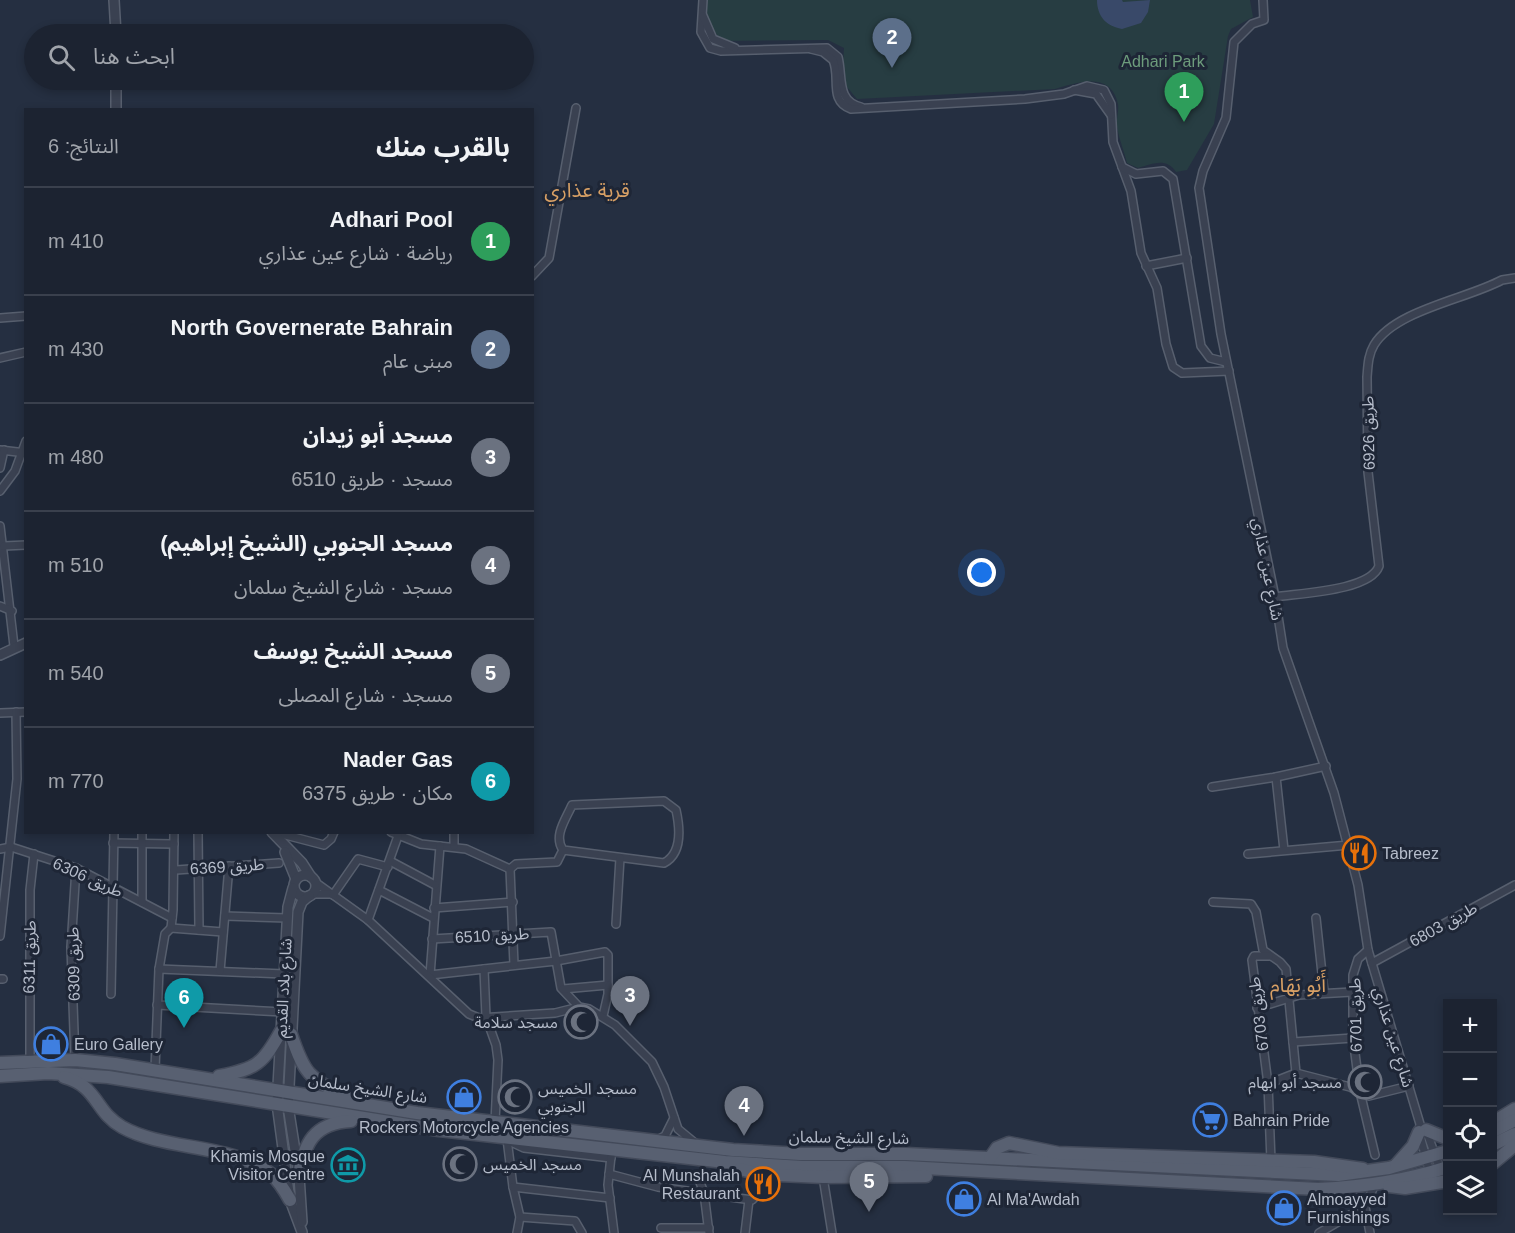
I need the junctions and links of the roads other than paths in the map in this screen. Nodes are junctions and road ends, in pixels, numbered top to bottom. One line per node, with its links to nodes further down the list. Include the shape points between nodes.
1 (114, 0): 5 (street)
2 (118, 0): 5 (street)
3 (703, 0): 9 (street, via 701,32 707,45 721,51 811,49 830,57 838,77 837,97 851,109 1025,99 1074,90 1096,94 1111,115)
4 (1263, 0): 20 (street, شارع عين عذاري, via 1265,19 1252,24 1234,42 1226,118 1199,188)
5 (116, 22)
6 (116, 90): 7 (street)
7 (116, 108)
8 (576, 108): 14 (street, via 549,258)
9 (1119, 164): 10 (street); 11 (street)
10 (1139, 174): 11 (street); 12 (street, via 1163,171 1173,179)
11 (1131, 191): 13 (street)
12 (1187, 258): 13 (street); 20 (street, via 1201,346 1210,358)
13 (1146, 266): 21 (street, via 1157,288 1173,367 1182,373)
14 (534, 274)
15 (1515, 278): 30 (street, طريق 6926, via 1406,319 1378,340 1368,361 1367,377 1368,472 1377,573 1359,584)
16 (24, 316): 17 (street)
17 (0, 318)
18 (24, 352): 19 (street)
19 (0, 358)
20 (1226, 362): 21 (street, شارع عين عذاري)
21 (1228, 371): 30 (street, شارع عين عذاري)
22 (2, 450): 23 (street); 24 (street)
23 (24, 452): 25 (street, via 15,471)
24 (0, 468)
25 (3, 480): 26 (street)
26 (0, 491)
27 (0, 526): 28 (street)
28 (2, 545): 29 (street); 32 (street)
29 (24, 545)
30 (1275, 597): 39 (street, شارع عين عذاري, via 1288,666)
31 (0, 606): 32 (street)
32 (12, 611): 34 (street)
33 (24, 644): 34 (street)
34 (14, 646): 35 (street)
35 (0, 654)
36 (16, 712): 37 (street); 38 (street); 41 (street)
37 (24, 712)
38 (0, 713)
39 (1326, 766): 40 (street); 57 (street, شارع عين عذاري)
40 (1276, 777): 43 (street); 63 (street)
41 (16, 779): 42 (street); 60 (street)
42 (24, 779)
43 (1212, 787)
44 (114, 834): 54 (street)
45 (142, 834): 55 (street)
46 (174, 834): 56 (street)
47 (198, 834): 71 (street)
48 (273, 834): 75 (street, via 288,857)
49 (274, 834): 74 (street)
50 (280, 834): 51 (street, via 324,845)
51 (333, 834)
52 (394, 834): 58 (street); 68 (street)
53 (454, 834): 59 (street)
54 (113, 843): 55 (street); 78 (street)
55 (144, 844): 56 (street); 82 (street)
56 (174, 844): 73 (street)
57 (1349, 845): 63 (street); 99 (street, شارع عين عذاري)
58 (440, 846): 59 (street); 76 (street, طريق 6510)
59 (453, 846): 72 (street)
60 (10, 847): 61 (street, طريق 6306); 64 (street, طريق 6306); 97 (street)
61 (0, 849)
62 (563, 850): 66 (street); 66 (street, via 560,829 573,805 664,801 672,805 679,835 673,858 664,863); 72 (street, via 556,862 516,864)
63 (1284, 850): 65 (street)
64 (34, 854): 70 (street, طريق 6306); 125 (street, طريق 6311, via 30,890)
65 (1248, 854)
66 (620, 858): 92 (street)
67 (279, 863): 69 (street, طريق 6369)
68 (389, 864): 76 (street); 79 (street); 81 (street, via 356,861)
69 (229, 866): 71 (street, طريق 6369); 86 (street)
70 (76, 868): 78 (street, طريق 6306); 124 (street, طريق 6309, via 71,947)
71 (198, 869): 73 (street, طريق 6369); 94 (street)
72 (510, 869): 83 (street)
73 (176, 870): 87 (street)
74 (313, 880): 75 (street, via 303,875); 80 (street, شارع بلاد القديم); 81 (street)
75 (295, 884): 80 (street, via 299,896); 88 (street, شارع بلاد القديم)
76 (435, 885): 85 (street, طريق 6510)
77 (1515, 885): 102 (street, طريق 6803)
78 (114, 887): 82 (street, طريق 6306); 113 (street)
79 (380, 890): 89 (street); 91 (street)
80 (311, 895): 81 (street); 121 (street, شارع بلاد القديم, via 298,912)
81 (333, 895): 91 (street)
82 (142, 902): 87 (street, طريق 6306)
83 (513, 902): 85 (street, طريق 6510); 96 (street)
84 (1213, 902): 100 (street, via 1251,903 1263,950)
85 (434, 908): 89 (street, طريق 6510)
86 (225, 916): 88 (street); 95 (street)
87 (172, 918): 93 (street)
88 (287, 918): 107 (street, شارع بلاد القديم)
89 (433, 918): 98 (street, طريق 6510)
90 (1316, 918): 111 (street)
91 (368, 920): 108 (street)
92 (616, 924)
93 (171, 928): 94 (street); 104 (street, via 165,934)
94 (199, 930): 95 (street)
95 (223, 932): 106 (street)
96 (514, 932): 98 (street, طريق 6510); 101 (street, طريق 6510, via 551,932); 103 (street)
97 (0, 936)
98 (432, 939): 108 (street, طريق 6510)
99 (1368, 950): 102 (street, شارع عين عذاري); 112 (street, طريق 6701, via 1355,965)
100 (1269, 956): 114 (street, via 1286,969); 117 (street, طريق 6703, via 1252,958)
101 (556, 961): 103 (street); 109 (street, via 607,953); 110 (street)
102 (1372, 963): 133 (street, شارع عين عذاري)
103 (514, 965): 105 (street)
104 (159, 969): 106 (street); 115 (street)
105 (484, 969): 108 (street); 120 (street)
106 (220, 971): 107 (street)
107 (284, 974): 118 (street, شارع بلاد القديم)
108 (430, 975): 120 (street, via 464,1011)
109 (608, 985): 110 (street); 119 (street)
110 (563, 989): 116 (street)
111 (1324, 992): 112 (street); 114 (street)
112 (1352, 992): 122 (street, طريق 6701)
113 (111, 994)
114 (1288, 998): 117 (street); 123 (street)
115 (157, 1005): 118 (street); 127 (street)
116 (579, 1007): 119 (street); 120 (street)
117 (1257, 1008): 132 (street, طريق 6703)
118 (283, 1011): 121 (street, شارع بلاد القديم)
119 (603, 1016): 139 (street, via 652,1062)
120 (483, 1017): 143 (street, via 496,1045 498,1060)
121 (286, 1033): 131 (main road, via 259,1065); 134 (street, شارع بلاد القديم); 136 (main road, via 302,1067 317,1081)
122 (1353, 1038): 123 (street); 135 (street, طريق 6701)
123 (1293, 1042): 129 (street)
124 (75, 1060): 125 (main road, شارع الشيخ سلمان); 127 (main road, شارع الشيخ سلمان)
125 (30, 1061): 126 (main road, شارع الشيخ سلمان)
126 (0, 1063)
127 (155, 1069): 131 (main road, شارع الشيخ سلمان)
128 (48, 1073): 130 (main road, شارع الشيخ سلمان); 137 (main road, شارع الشيخ سلمان, via 108,1077); 175 (main road, via 91,1090 104,1112 122,1128 262,1168 273,1175)
129 (1296, 1073): 132 (street); 135 (street)
130 (0, 1076)
131 (211, 1078): 134 (main road, شارع الشيخ سلمان)
132 (1268, 1084): 157 (street, طريق 6703)
133 (1409, 1086): 135 (street, via 1369,1096); 144 (street, شارع عين عذاري)
134 (282, 1090): 136 (main road, شارع الشيخ سلمان); 137 (street, شارع بلاد القديم)
135 (1360, 1092): 154 (street, طريق 6701)
136 (356, 1103): 143 (main road, شارع الشيخ سلمان)
137 (282, 1105): 140 (main road, شارع الشيخ سلمان); 166 (street); 175 (street)
138 (1515, 1109): 141 (main road)
139 (674, 1118): 149 (street, via 665,1136); 152 (street, via 682,1135)
140 (368, 1119): 148 (main road, شارع الشيخ سلمان); 166 (main road, via 332,1123 319,1131 302,1154)
141 (1497, 1120)
142 (1515, 1120): 145 (main road)
143 (495, 1122): 149 (main road, شارع الشيخ سلمان)
144 (1422, 1128): 147 (main road); 155 (street, شارع عين عذاري); 160 (main road)
145 (1497, 1129)
146 (1515, 1134): 150 (main road)
147 (1443, 1137)
148 (507, 1139): 153 (main road, شارع الشيخ سلمان); 171 (street)
149 (655, 1142): 152 (main road, شارع الشيخ سلمان)
150 (1497, 1143)
151 (1515, 1145): 158 (main road)
152 (700, 1147): 156 (main road, شارع الشيخ سلمان, via 800,1154)
153 (611, 1154): 159 (main road, شارع الشيخ سلمان); 165 (street)
154 (1375, 1155)
155 (1436, 1155): 160 (main road, شارع الشيخ سلمان); 161 (street, شارع عين عذاري)
156 (990, 1158): 157 (main road, via 997,1148 1009,1143 1058,1153); 162 (main road, شارع الشيخ سلمان, via 1271,1174)
157 (1271, 1161): 162 (main road, via 1328,1163)
158 (1496, 1161)
159 (725, 1162): 163 (main road, شارع الشيخ سلمان); 164 (main road)
160 (1395, 1166): 162 (main road, شارع الشيخ سلمان)
161 (1439, 1170): 170 (main road, شارع الشيخ سلمان)
162 (1376, 1171)
163 (1007, 1172): 168 (main road, via 984,1179); 172 (main road, شارع الشيخ سلمان)
164 (757, 1173): 168 (main road); 176 (street, via 756,1198)
165 (609, 1174): 173 (street); 174 (street)
166 (299, 1176): 182 (street)
167 (698, 1177): 173 (street)
168 (824, 1177): 187 (street)
169 (1443, 1182): 170 (main road, via 1405,1188)
170 (1376, 1184): 172 (main road, شارع الشيخ سلمان); 177 (street)
171 (513, 1187): 174 (street); 178 (street)
172 (1339, 1188): 177 (street, via 1353,1195)
173 (704, 1193): 176 (street); 181 (street)
174 (610, 1197): 185 (street)
175 (290, 1200): 182 (street)
176 (749, 1200): 186 (street)
177 (1365, 1209): 188 (street); 189 (street)
178 (520, 1217): 183 (street); 184 (street, via 575,1221)
179 (661, 1228): 180 (street)
180 (681, 1230): 181 (street)
181 (709, 1231)
182 (302, 1232)
183 (517, 1233)
184 (582, 1233)
185 (614, 1233)
186 (745, 1233)
187 (832, 1233)
188 (1319, 1233)
189 (1370, 1233)

